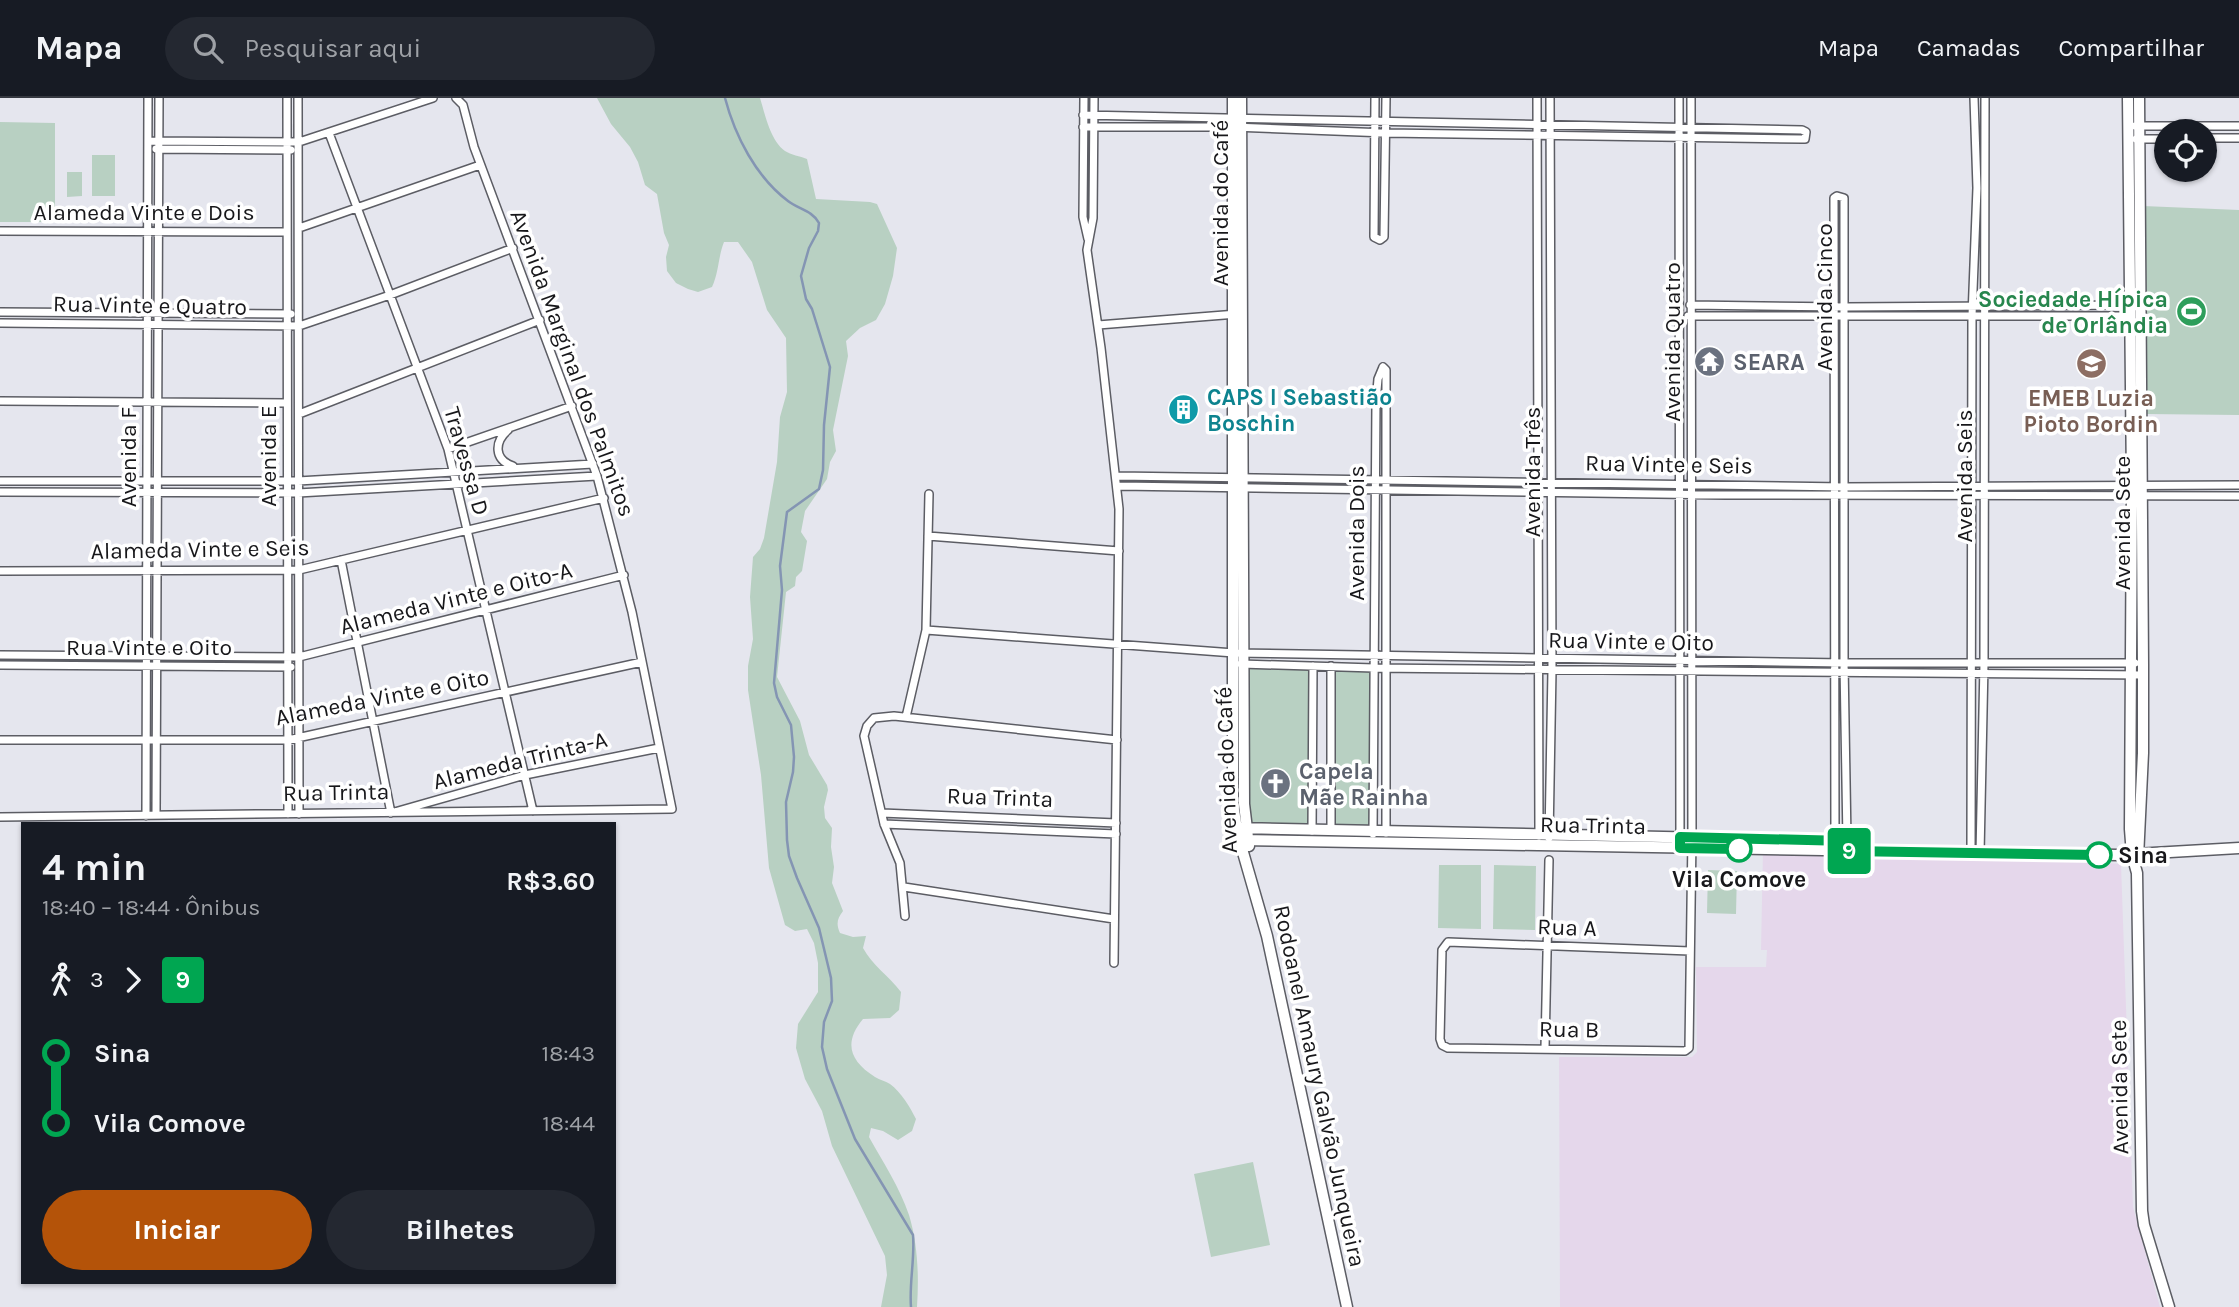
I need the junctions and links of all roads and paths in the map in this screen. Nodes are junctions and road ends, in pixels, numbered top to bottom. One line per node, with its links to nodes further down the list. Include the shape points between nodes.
1 (148, 98): 45 (street, Avenida F)
2 (159, 98): 46 (street, Avenida F)
3 (287, 98): 47 (street, Avenida E)
4 (298, 98): 48 (street, Avenida E)
5 (433, 98): 34 (street)
6 (1084, 98): 21 (street)
7 (1094, 98): 22 (street)
8 (1233, 98): 23 (street, Avenida do Café)
9 (1241, 98): 23 (street, Avenida do Café)
10 (1375, 98): 24 (street)
11 (1386, 98): 25 (street)
12 (1537, 98): 26 (street, Avenida Três)
13 (1550, 98): 27 (street, Avenida Três)
14 (1679, 98): 32 (street, Avenida Quatro)
15 (1691, 98): 33 (street, Avenida Quatro)
16 (1974, 98): 64 (street, Avenida Seis)
17 (1985, 98): 65 (street, Avenida Seis)
18 (2128, 98): 28 (street, Avenida Sete)
19 (2139, 98): 28 (street, Avenida Sete)
20 (457, 99): 49 (street, Avenida Marginal dos Palmitos, via 463,105)
21 (1083, 115): 22 (street); 30 (street)
22 (1094, 115): 23 (street); 31 (street)
23 (1237, 122): 24 (street); 31 (street); 35 (street); 73 (street, Avenida do Café)
24 (1374, 122): 25 (street); 35 (street)
25 (1386, 122): 26 (street); 36 (street)
26 (1537, 124): 27 (street); 37 (street, Avenida Três)
27 (1550, 125): 32 (street); 38 (street, Avenida Três)
28 (2134, 126): 29 (street); 44 (street, Avenida Sete)
29 (2239, 126)
30 (1083, 127): 31 (street); 51 (street)
31 (1094, 127): 52 (street)
32 (1679, 127): 33 (street); 39 (street, Avenida Quatro)
33 (1691, 128): 40 (street, Avenida Quatro); 40 (street, via 1802,130 1805,139)
34 (329, 133): 48 (street); 50 (street, Travessa D)
35 (1374, 133): 36 (street); 36 (street, via 1374,237 1380,240 1384,237)
36 (1386, 133): 37 (street)
37 (1538, 135): 38 (street); 107 (street, Avenida Três)
38 (1550, 136): 39 (street); 110 (street, Avenida Três)
39 (1679, 137): 40 (street); 61 (street, Avenida Quatro)
40 (1691, 138): 62 (street, Avenida Quatro)
41 (2154, 138): 44 (street)
42 (2217, 138): 43 (street)
43 (2239, 138)
44 (2134, 139): 67 (street, Avenida Sete)
45 (148, 145): 46 (street); 55 (street, Avenida F)
46 (158, 145): 47 (street); 56 (street, Avenida F)
47 (287, 146): 48 (street); 57 (street, Avenida E)
48 (299, 146): 53 (street, Avenida E)
49 (480, 165): 50 (street); 59 (street, Avenida Marginal dos Palmitos)
50 (357, 208): 53 (street); 60 (street, Travessa D)
51 (1083, 208): 52 (street); 58 (street)
52 (1093, 208): 58 (street)
53 (299, 228): 72 (street, Avenida E)
54 (0, 231): 55 (street, Alameda Vinte e Dois)
55 (148, 231): 56 (street, Alameda Vinte e Dois); 69 (street, Avenida F)
56 (159, 231): 57 (street, Alameda Vinte e Dois); 70 (street, Avenida F)
57 (287, 232): 71 (street, Avenida E)
58 (1088, 240): 84 (street)
59 (513, 248): 60 (street, Rua Vinte e Quatro); 80 (street, Avenida Marginal dos Palmitos)
60 (390, 295): 86 (street, Rua Vinte e Quatro); 87 (street, Travessa D)
61 (1681, 305): 62 (street); 74 (street, Avenida Quatro)
62 (1692, 305): 63 (street); 75 (street, Avenida Quatro)
63 (1834, 306): 66 (street); 66 (street, Avenida Cinco, via 1834,198 1841,196); 78 (street, Avenida Cinco)
64 (1972, 306): 65 (street); 66 (street); 76 (street, Avenida Seis)
65 (1984, 306): 67 (street); 77 (street, Avenida Seis)
66 (1846, 307): 79 (street, Avenida Cinco)
67 (2135, 310): 77 (street); 120 (street, Avenida Sete)
68 (0, 312): 69 (street, Rua Vinte e Quatro)
69 (148, 312): 70 (street, Rua Vinte e Quatro); 82 (street, Avenida F)
70 (158, 312): 71 (street, Rua Vinte e Quatro); 83 (street, Avenida F)
71 (288, 314): 72 (street, Rua Vinte e Quatro); 85 (street, Avenida E)
72 (299, 314): 86 (street, Avenida E)
73 (1236, 315): 84 (street); 106 (street, Avenida do Café)
74 (1681, 316): 75 (street); 112 (street, Avenida Quatro)
75 (1691, 316): 78 (street); 113 (street, Avenida Quatro)
76 (1972, 316): 77 (street); 79 (street); 118 (street, Avenida Seis)
77 (1984, 316): 119 (street, Avenida Seis)
78 (1834, 317): 79 (street); 117 (street, Avenida Cinco)
79 (1846, 317): 117 (street, Avenida Cinco)
80 (540, 320): 87 (street); 92 (street, Avenida Marginal dos Palmitos)
81 (0, 323): 82 (street, Rua Vinte e Quatro)
82 (148, 323): 83 (street, Rua Vinte e Quatro); 89 (street, Avenida F)
83 (158, 323): 85 (street, Rua Vinte e Quatro); 90 (street, Avenida F)
84 (1098, 325): 99 (street)
85 (287, 326): 86 (street, Rua Vinte e Quatro); 91 (street, Avenida E)
86 (299, 326): 93 (street, Avenida E)
87 (417, 368): 93 (street); 95 (street, Travessa D)
88 (0, 401): 89 (street)
89 (147, 401): 90 (street); 108 (street, Avenida F)
90 (158, 401): 91 (street); 109 (street, Avenida F)
91 (287, 403): 104 (street, Avenida E)
92 (572, 406): 94 (street); 96 (street, Avenida Marginal dos Palmitos)
93 (299, 414): 105 (street, Avenida E)
94 (514, 426): 95 (street); 97 (street, via 499,441 500,457 513,466)
95 (448, 449): 98 (street, Travessa D)
96 (593, 464): 97 (street); 100 (street, Avenida Marginal dos Palmitos)
97 (535, 467): 98 (street)
98 (453, 472): 105 (street); 111 (street, Travessa D)
99 (1117, 475): 106 (street, Rua Vinte e Seis); 116 (street)
100 (597, 476): 111 (street); 138 (street, Avenida Marginal dos Palmitos)
101 (1375, 479): 102 (street, Rua Vinte e Seis); 102 (street, Avenida Dois, via 1376,390 1383,367); 106 (street, Rua Vinte e Seis); 121 (street, Avenida Dois)
102 (1387, 480): 107 (street, Rua Vinte e Seis); 122 (street, Avenida Dois)
103 (0, 481): 108 (street)
104 (287, 481): 105 (street); 109 (street); 128 (street, Avenida E)
105 (298, 481): 129 (street, Avenida E)
106 (1239, 481): 116 (street, Rua Vinte e Seis); 121 (street, Rua Vinte e Seis); 160 (street, Avenida do Café)
107 (1539, 481): 110 (street, Rua Vinte e Seis); 124 (street, Avenida Três)
108 (147, 482): 109 (street); 126 (street, Avenida F)
109 (157, 482): 127 (street, Avenida F)
110 (1552, 482): 112 (street, Rua Vinte e Seis); 125 (street, Avenida Três)
111 (456, 483): 129 (street); 139 (street, Travessa D)
112 (1680, 483): 113 (street, Rua Vinte e Seis); 131 (street, Avenida Quatro)
113 (1692, 483): 117 (street, Rua Vinte e Seis); 132 (street, Avenida Quatro)
114 (2221, 485): 115 (street, Rua Vinte e Seis); 120 (street, Rua Vinte e Seis); 135 (street)
115 (2239, 485)
116 (1119, 486): 141 (street)
117 (1840, 486): 118 (street, Rua Vinte e Seis); 133 (street, Avenida Cinco)
118 (1972, 487): 119 (street, Rua Vinte e Seis); 137 (street, Avenida Seis)
119 (1983, 487): 120 (street, Rua Vinte e Seis); 134 (street, Avenida Seis)
120 (2137, 490): 134 (street, Rua Vinte e Seis); 135 (street, Rua Vinte e Seis); 178 (street, Avenida Sete)
121 (1375, 491): 122 (street, Rua Vinte e Seis); 158 (street, Avenida Dois)
122 (1387, 491): 124 (street, Rua Vinte e Seis); 159 (street, Avenida Dois)
123 (0, 492): 126 (street)
124 (1540, 492): 125 (street, Rua Vinte e Seis); 161 (street, Avenida Três)
125 (1552, 492): 131 (street, Rua Vinte e Seis); 162 (street, Avenida Três)
126 (147, 493): 127 (street); 143 (street, Avenida F)
127 (157, 493): 128 (street); 144 (street, Avenida F)
128 (287, 493): 129 (street); 145 (street, Avenida E)
129 (298, 493): 146 (street, Avenida E)
130 (929, 494): 140 (street)
131 (1681, 494): 132 (street, Rua Vinte e Seis); 163 (street, Avenida Quatro)
132 (1692, 494): 133 (street, Rua Vinte e Seis); 164 (street, Avenida Quatro)
133 (1839, 496): 137 (street, Rua Vinte e Seis); 166 (street, Avenida Cinco)
134 (1983, 496): 137 (street, Rua Vinte e Seis); 168 (street, Avenida Seis)
135 (2221, 496): 136 (street, Rua Vinte e Seis)
136 (2239, 496)
137 (1972, 497): 167 (street, Avenida Seis)
138 (604, 498): 139 (street, Alameda Vinte e Seis); 148 (street, Avenida Marginal dos Palmitos)
139 (467, 530): 142 (street, Alameda Vinte e Seis); 149 (street, Travessa D)
140 (928, 536): 141 (street); 150 (street)
141 (1119, 551): 152 (street)
142 (341, 560): 146 (street, Alameda Vinte e Seis); 151 (street)
143 (147, 570): 144 (street, Alameda Vinte e Seis); 147 (street, Alameda Vinte e Seis); 154 (street, Avenida F)
144 (157, 570): 145 (street, Alameda Vinte e Seis); 155 (street, Avenida F)
145 (288, 570): 146 (street, Alameda Vinte e Seis); 156 (street, Avenida E)
146 (299, 570): 157 (street, Avenida E)
147 (0, 571)
148 (624, 575): 149 (street, Alameda Vinte e Oito-A); 165 (street, Avenida Marginal dos Palmitos)
149 (486, 610): 151 (street, Alameda Vinte e Oito-A); 187 (street, Travessa D)
150 (926, 629): 152 (street, Rua Vinte e Oito); 188 (street)
151 (357, 642): 157 (street, Alameda Vinte e Oito-A); 189 (street)
152 (1118, 645): 160 (street, Rua Vinte e Oito); 195 (street)
153 (0, 655): 154 (street, Rua Vinte e Oito)
154 (147, 656): 155 (street, Rua Vinte e Oito); 170 (street, Avenida F)
155 (156, 656): 156 (street, Rua Vinte e Oito); 171 (street, Avenida F)
156 (288, 657): 157 (street, Rua Vinte e Oito); 174 (street, Avenida E)
157 (299, 657): 175 (street, Avenida E)
158 (1375, 657): 159 (street, Rua Vinte e Oito); 160 (street, Rua Vinte e Oito); 176 (street, Avenida Dois)
159 (1387, 657): 161 (street, Rua Vinte e Oito); 177 (street, Avenida Dois)
160 (1239, 659): 172 (street, Rua Vinte e Oito); 212 (street, Avenida do Café)
161 (1539, 659): 162 (street, Rua Vinte e Oito); 179 (street, Avenida Três)
162 (1552, 659): 163 (street, Rua Vinte e Oito); 180 (street, Avenida Três)
163 (1681, 661): 164 (street, Rua Vinte e Oito); 181 (street, Avenida Quatro)
164 (1691, 661): 166 (street, Rua Vinte e Oito); 182 (street, Avenida Quatro)
165 (642, 662): 187 (street, Alameda Vinte e Oito); 196 (street, Avenida Marginal dos Palmitos)
166 (1839, 663): 167 (street, Rua Vinte e Oito); 183 (street, Avenida Cinco); 184 (street, Avenida Cinco)
167 (1972, 664): 168 (street, Rua Vinte e Oito); 185 (street, Avenida Seis)
168 (1984, 664): 178 (street, Rua Vinte e Oito); 186 (street, Avenida Seis)
169 (0, 665): 170 (street, Rua Vinte e Oito)
170 (147, 666): 171 (street, Rua Vinte e Oito); 192 (street, Avenida F)
171 (157, 666): 174 (street, Rua Vinte e Oito); 193 (street, Avenida F)
172 (1313, 666): 173 (street, Rua Vinte e Oito); 209 (street)
173 (1331, 666): 176 (street, Rua Vinte e Oito); 210 (street)
174 (288, 667): 175 (street, Rua Vinte e Oito); 194 (street, Avenida E)
175 (299, 667): 190 (street, Avenida E)
176 (1374, 668): 177 (street, Rua Vinte e Oito); 213 (street, Avenida Dois)
177 (1387, 668): 179 (street, Rua Vinte e Oito); 214 (street, Avenida Dois)
178 (2137, 669): 186 (street, Rua Vinte e Oito); 220 (street, Avenida Sete, via 2130,829)
179 (1539, 670): 180 (street, Rua Vinte e Oito); 215 (street, Avenida Três)
180 (1552, 670): 181 (street, Rua Vinte e Oito); 215 (street, Avenida Três)
181 (1680, 672): 182 (street, Rua Vinte e Oito); 216 (street, Avenida Quatro)
182 (1692, 672): 183 (street, Rua Vinte e Oito); 216 (street, Avenida Quatro)
183 (1835, 674): 184 (street, Rua Vinte e Oito); 217 (street, Avenida Cinco)
184 (1844, 674): 185 (street, Rua Vinte e Oito); 217 (street, Avenida Cinco)
185 (1972, 675): 186 (street, Rua Vinte e Oito); 219 (street, Avenida Seis)
186 (1983, 675): 219 (street, Avenida Seis)
187 (505, 692): 189 (street, Alameda Vinte e Oito); 197 (street, Travessa D)
188 (906, 717): 195 (street); 201 (street, via 877,717 865,730)
189 (373, 721): 190 (street, Alameda Vinte e Oito); 200 (street)
190 (298, 737): 194 (street, Alameda Vinte e Oito); 203 (street, Avenida E)
191 (0, 740): 192 (street, Alameda Vinte e Oito)
192 (146, 740): 193 (street, Alameda Vinte e Oito); 204 (street, Avenida F)
193 (156, 740): 194 (street, Alameda Vinte e Oito); 205 (street, Avenida F)
194 (288, 740): 202 (street, Avenida E)
195 (1117, 740): 207 (street)
196 (659, 748): 197 (street, Alameda Trinta-A); 198 (street, Avenida Marginal dos Palmitos)
197 (525, 775): 199 (street, Travessa D); 200 (street, Alameda Trinta-A)
198 (672, 809): 199 (street, Rua Trinta)
199 (533, 811): 200 (street, Rua Trinta)
200 (391, 813): 203 (street, Rua Trinta)
201 (882, 813): 207 (street, Rua Trinta); 208 (street)
202 (288, 814): 203 (street, Rua Trinta); 205 (street, Rua Trinta)
203 (299, 814)
204 (146, 816): 205 (street, Rua Trinta); 206 (street, Rua Trinta)
205 (156, 816)
206 (0, 817)
207 (1116, 823): 211 (street)
208 (884, 824): 211 (street, Rua Trinta); 223 (street, via 900,859)
209 (1312, 831): 210 (street, Rua Trinta); 212 (street, Rua Trinta)
210 (1331, 832): 213 (street, Rua Trinta)
211 (1116, 834): 225 (street)
212 (1243, 834): 213 (street, Rua Trinta); 222 (street, Avenida do Café)
213 (1373, 838): 214 (street, Rua Trinta)
214 (1386, 838): 215 (street, Rua Trinta)
215 (1544, 840): 216 (street, Rua Trinta)
216 (1686, 843): 217 (street, Rua Trinta); 227 (street, Avenida Quatro)
217 (1841, 846): 219 (street, Rua Trinta)
218 (2239, 848): 220 (street, Rua Trinta)
219 (1976, 854): 220 (street, Rua Trinta)
220 (2136, 857): 233 (street, Avenida Sete, via 2143,1219)
221 (1549, 860): 226 (street)
222 (1251, 873): 232 (street, Rodoanel Amaury Galvão Junqueira)
223 (904, 887): 224 (street); 225 (street)
224 (905, 916)
225 (1114, 919): 228 (street)
226 (1547, 946): 227 (street, Rua A); 229 (street, Rua A, via 1444,945 1440,1039); 230 (street)
227 (1690, 951): 231 (street, Avenida Quatro)
228 (1114, 963)
229 (1448, 1048): 230 (street, Rua B)
230 (1545, 1048): 231 (street, Rua B)
231 (1689, 1048)
232 (1347, 1307)
233 (2169, 1307)

